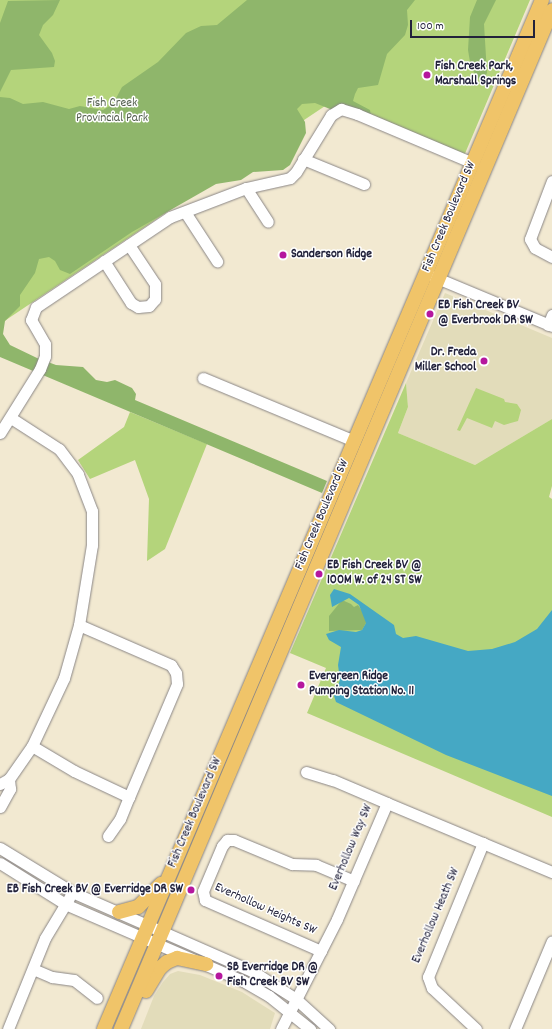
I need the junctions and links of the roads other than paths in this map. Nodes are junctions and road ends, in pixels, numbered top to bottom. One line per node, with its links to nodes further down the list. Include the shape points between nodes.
1 (542, 0): 4 (main road, Fish Creek Boulevard SW)
2 (552, 10): 14 (main road, Fish Creek Boulevard SW)
3 (303, 159): 4 (street, via 331,116 341,110); 6 (street); 7 (street, via 290,178)
4 (473, 163): 14 (main road, Fish Creek Boulevard SW)
5 (552, 181): 11 (street, via 530,239 535,248)
6 (364, 184)
7 (246, 188): 8 (street); 9 (street)
8 (185, 212): 10 (street, via 170,217); 13 (street)
9 (268, 222)
10 (129, 245): 12 (street); 12 (street, via 155,284 155,299 148,306 138,307 131,303)
11 (552, 257)
12 (104, 261): 17 (street, via 34,310 32,324 46,351 40,369)
13 (217, 261)
14 (432, 276): 15 (street); 19 (main road, Fish Creek Boulevard SW); 20 (main road, Fish Creek Boulevard SW)
15 (551, 322)
16 (203, 378): 19 (street)
17 (11, 418): 18 (street); 21 (street, via 58,449 78,474 86,492 93,522 92,545)
18 (0, 432)
19 (354, 441): 20 (main road, Fish Creek Boulevard SW)
20 (295, 600): 33 (main road, Fish Creek Boulevard SW); 39 (main road, Fish Creek Boulevard SW)
21 (79, 625): 22 (street, via 64,678 47,720); 25 (street, via 167,663 176,673 177,684)
22 (32, 746): 24 (street); 25 (street, via 74,771)
23 (306, 772): 26 (street)
24 (5, 782): 27 (street, via 10,789)
25 (129, 797): 28 (street, via 120,819)
26 (387, 802): 29 (street, Everhollow Way SW); 34 (street, Everhollow Way SW)
27 (0, 807)
28 (108, 836)
29 (483, 843): 32 (street, Everhollow Way SW); 53 (street, Everhollow Heath SW, via 428,977 432,988)
30 (0, 848): 35 (street)
31 (0, 863): 36 (street)
32 (552, 872)
33 (167, 878): 37 (main road, via 138,907); 38 (main road, Fish Creek Boulevard SW)
34 (354, 881): 41 (street, Everhollow Way SW); 41 (street, Everhollow Heights SW, via 316,865 292,864 234,840 227,840 222,846 203,891 205,900)
35 (72, 892): 36 (street); 37 (street)
36 (65, 904): 38 (street); 43 (street, via 46,938)
37 (119, 912): 38 (street)
38 (145, 931): 39 (street); 48 (main road, Fish Creek Boulevard SW)
39 (161, 938): 42 (street); 45 (street, via 236,962); 49 (main road, Fish Creek Boulevard SW)
40 (552, 941): 54 (street)
41 (321, 951): 45 (street, Everhollow Way SW)
42 (206, 964): 46 (street, via 256,988); 49 (main road, via 177,958 160,968)
43 (33, 969): 44 (street, via 52,977 74,980); 47 (street)
44 (97, 998)
45 (296, 999): 46 (street, Everhollow Way SW); 52 (street)
46 (290, 1011): 50 (street, Everhollow Way SW); 51 (street)
47 (9, 1028)
48 (104, 1029)
49 (123, 1029)
50 (281, 1029)
51 (310, 1029)
52 (329, 1029)
53 (476, 1029)
54 (515, 1029)

